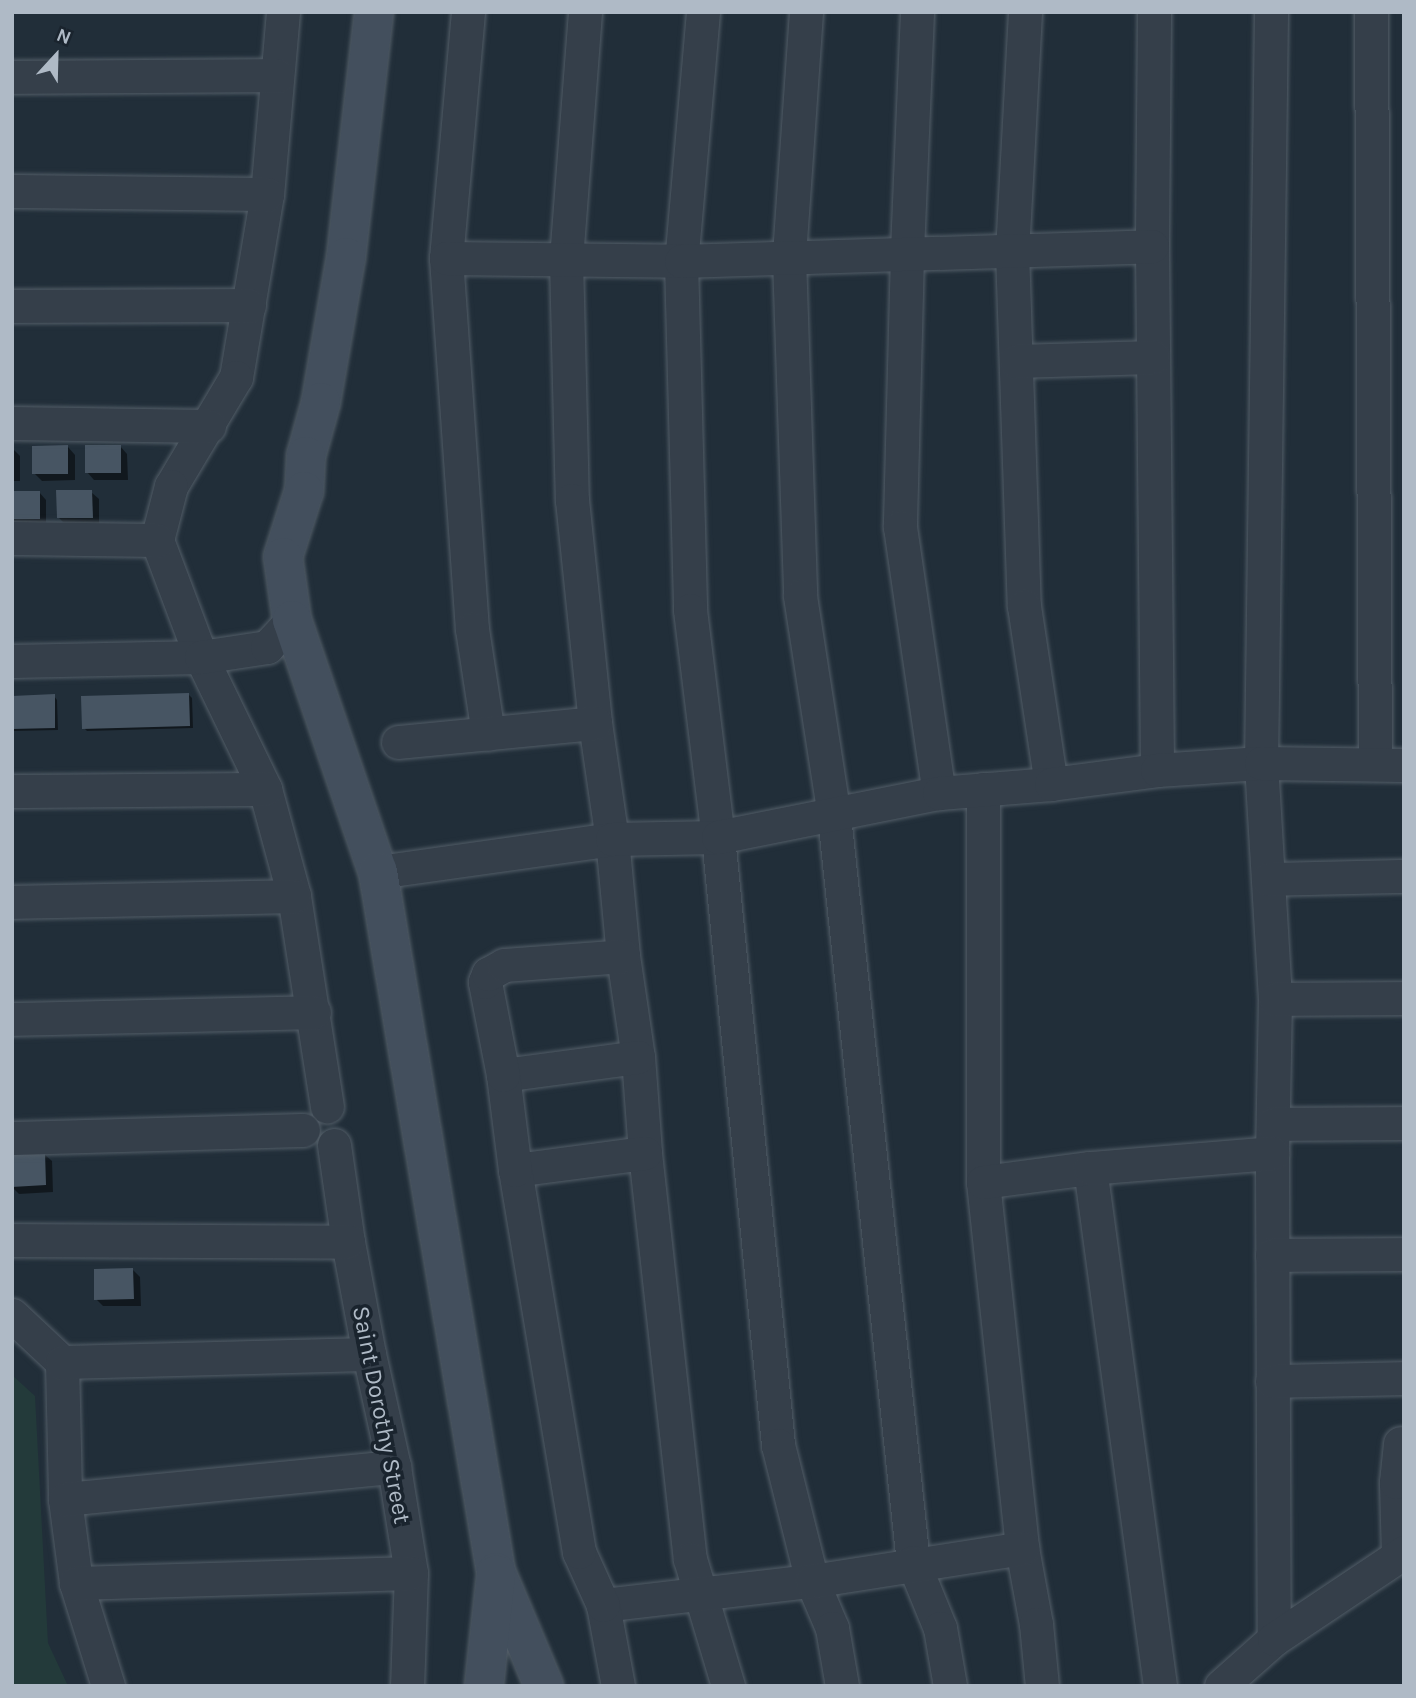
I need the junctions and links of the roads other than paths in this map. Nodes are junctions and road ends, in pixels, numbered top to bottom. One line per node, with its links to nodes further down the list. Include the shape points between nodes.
1 (283, 12): 12 (street)
2 (374, 12): 31 (street, via 346,257 321,402 306,456 304,491 283,556)
3 (468, 12): 19 (street)
4 (585, 12): 21 (street)
5 (703, 12): 22 (street)
6 (806, 12): 20 (street)
7 (918, 12): 18 (street)
8 (1025, 12): 17 (street)
9 (1154, 12): 16 (street)
10 (1271, 12): 37 (street)
11 (1371, 12): 38 (street)
12 (277, 75): 13 (street); 15 (street)
13 (12, 77)
14 (12, 191): 15 (street)
15 (267, 194): 23 (street)
16 (1152, 246): 17 (street); 25 (street)
17 (1012, 251): 18 (street); 26 (street)
18 (907, 254): 20 (street); 44 (street, via 900,527)
19 (446, 258): 21 (street); 35 (street, via 472,629)
20 (789, 258): 22 (street); 45 (street, via 800,596)
21 (566, 260): 22 (street); 34 (street, via 572,500)
22 (681, 261): 46 (street, via 690,610)
23 (249, 305): 24 (street); 28 (street, via 236,377)
24 (12, 306)
25 (1153, 357): 26 (street); 39 (street)
26 (1016, 360): 40 (street, via 1024,606)
27 (12, 423): 28 (street)
28 (209, 426): 30 (street, via 171,486)
29 (12, 538): 30 (street)
30 (157, 540): 32 (street)
31 (292, 620): 32 (street, via 267,647); 48 (street)
32 (201, 657): 33 (street); 41 (street)
33 (12, 661)
34 (595, 723): 35 (street); 47 (street)
35 (488, 734): 36 (street)
36 (398, 742)
37 (1262, 763): 38 (street); 39 (street); 50 (street)
38 (1389, 765)
39 (1157, 770): 40 (street)
40 (1051, 784): 42 (street)
41 (265, 789): 43 (street); 51 (street)
42 (983, 789): 44 (street); 69 (street)
43 (12, 791)
44 (939, 793): 45 (street)
45 (834, 816): 46 (street); 84 (street)
46 (718, 837): 47 (street); 87 (street, via 778,1445)
47 (612, 839): 48 (street); 53 (street)
48 (378, 872): 86 (street)
49 (1404, 876): 50 (street)
50 (1268, 878): 55 (street)
51 (294, 897): 52 (street); 56 (street)
52 (12, 902)
53 (623, 956): 58 (street); 59 (street, via 504,965 488,974 485,991)
54 (1404, 998): 55 (street)
55 (1276, 999): 64 (street)
56 (314, 1012): 57 (street); 60 (street)
57 (12, 1019)
58 (638, 1058): 59 (street); 66 (street)
59 (503, 1075): 68 (street)
60 (327, 1106): 62 (street, via 314,1108 305,1117); 65 (street, via 339,1112 345,1123 343,1136)
61 (1404, 1123): 64 (street)
62 (303, 1130): 63 (street); 65 (street, via 309,1142 321,1147)
63 (12, 1138)
64 (1272, 1139): 67 (street); 73 (street)
65 (334, 1145): 71 (street, Saint Dorothy Street)
66 (645, 1153): 68 (street); 89 (street, via 690,1559)
67 (1090, 1168): 69 (street); 102 (street)
68 (515, 1170): 90 (street, via 579,1552)
69 (983, 1181): 82 (street)
70 (12, 1240): 71 (street)
71 (348, 1242): 75 (street, Saint Dorothy Street)
72 (1404, 1254): 73 (street)
73 (1272, 1255): 78 (street)
74 (12, 1315): 76 (street)
75 (369, 1354): 76 (street); 80 (street, Saint Dorothy Street)
76 (62, 1362): 81 (street)
77 (1404, 1378): 78 (street)
78 (1272, 1381): 91 (street)
79 (1400, 1443): 83 (street, via 1396,1482)
80 (394, 1467): 81 (street); 85 (street, Saint Dorothy Street)
81 (65, 1499): 88 (street)
82 (1022, 1548): 84 (street); 101 (street)
83 (1401, 1553): 91 (street)
84 (916, 1567): 87 (street); 100 (street, via 940,1628)
85 (411, 1573): 88 (street); 94 (street, Saint Dorothy Street)
86 (496, 1573): 95 (street); 96 (street)
87 (812, 1581): 89 (street); 99 (street, via 832,1629)
88 (76, 1583): 92 (street)
89 (702, 1592): 90 (street); 98 (street)
90 (603, 1605): 97 (street)
91 (1274, 1639): 103 (street)
92 (108, 1686)
93 (391, 1686): 94 (street)
94 (407, 1686)
95 (484, 1686)
96 (544, 1686)
97 (618, 1686)
98 (728, 1686)
99 (842, 1686)
100 (950, 1686)
101 (1042, 1686)
102 (1160, 1686)
103 (1221, 1686)

